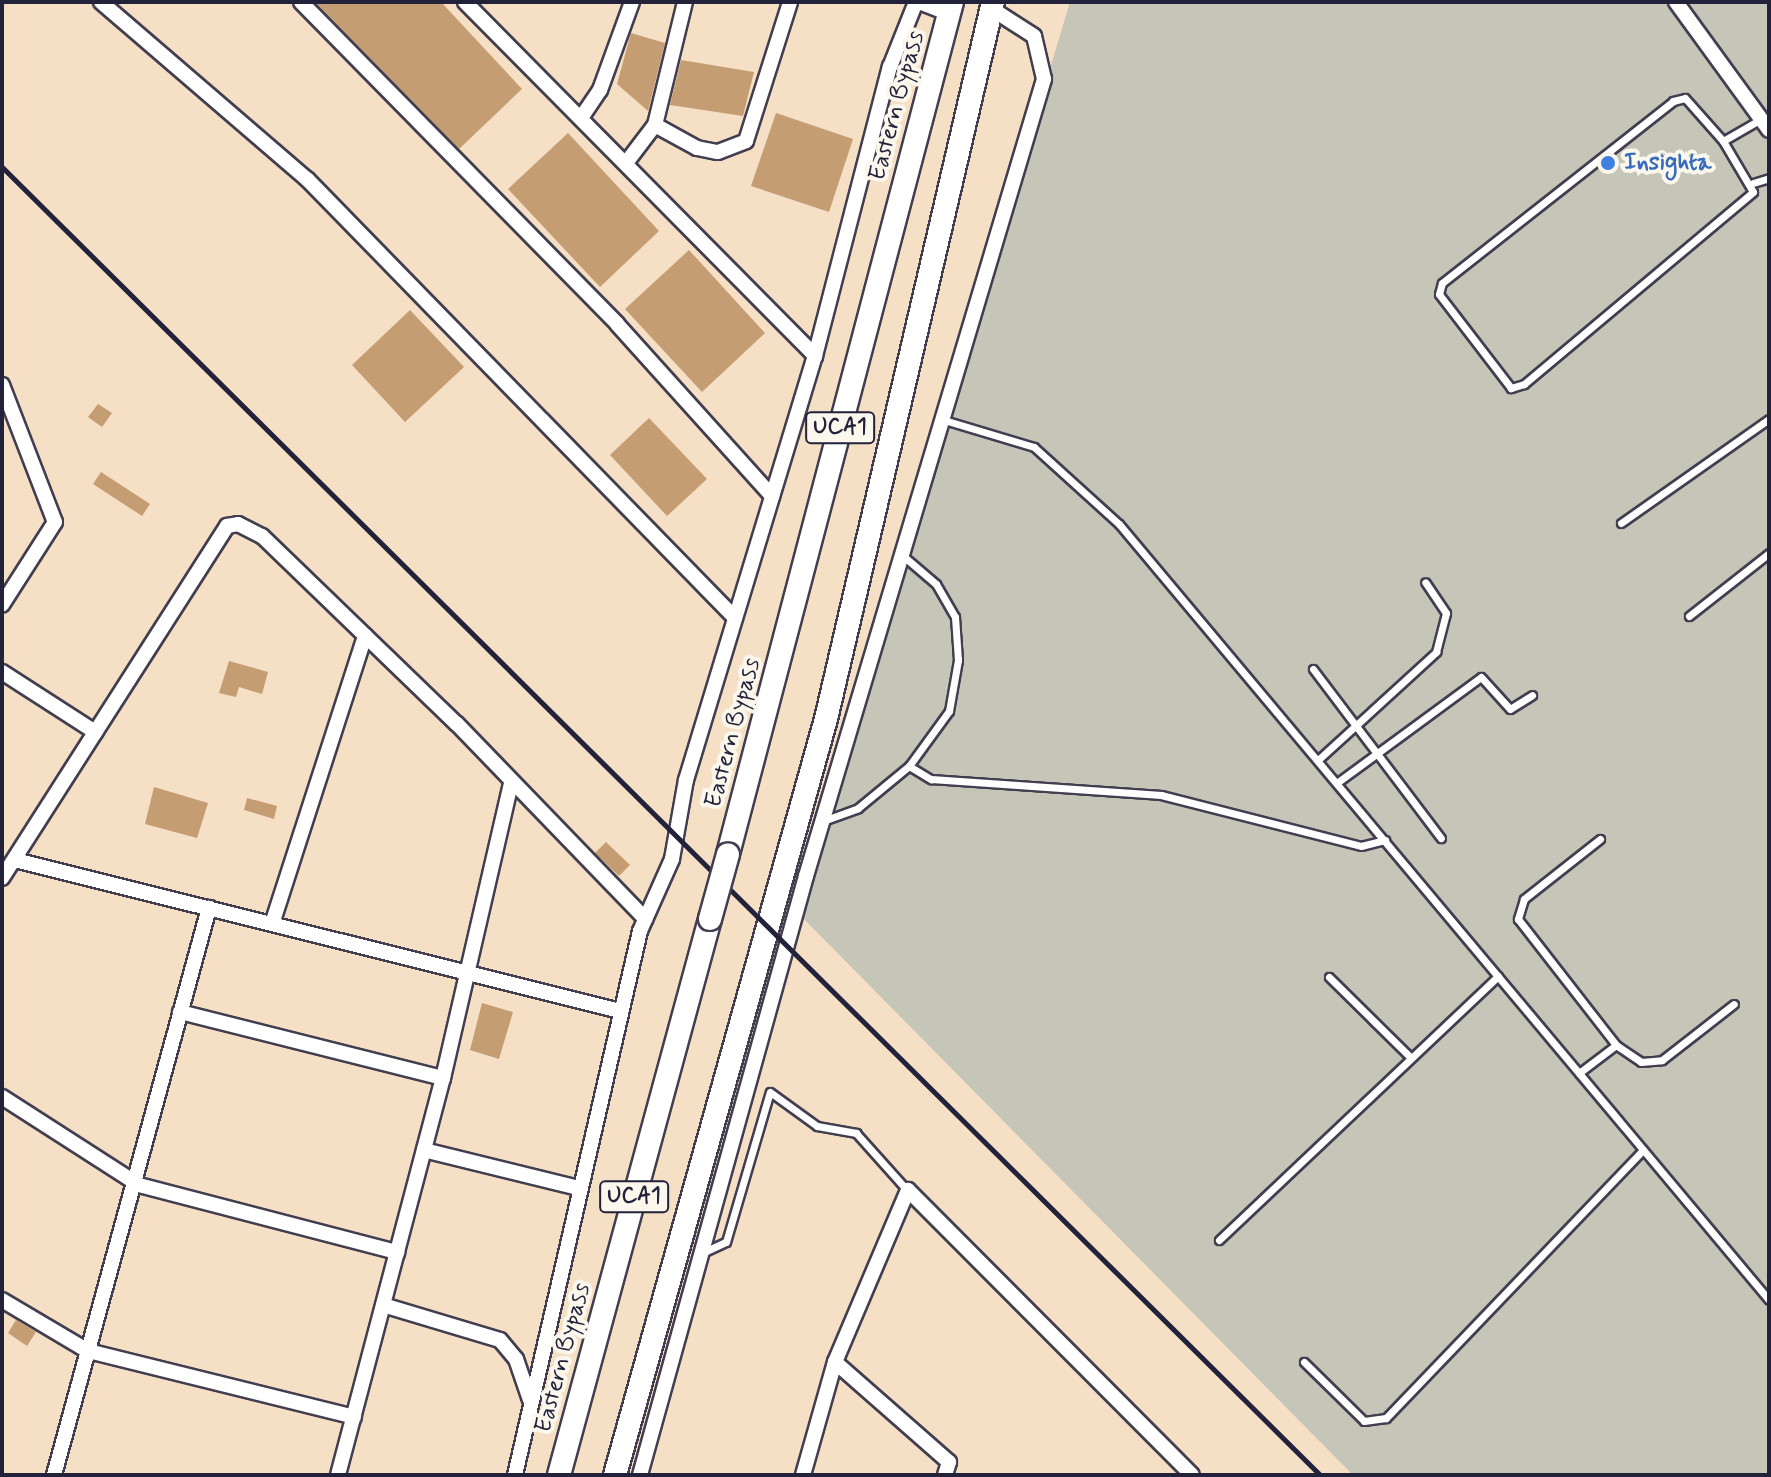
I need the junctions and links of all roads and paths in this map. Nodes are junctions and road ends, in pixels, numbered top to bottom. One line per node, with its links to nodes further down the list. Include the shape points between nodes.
1 (101, 2): 29 (street, via 307,179)
2 (301, 2): 22 (street, via 617,324)
3 (465, 2): 11 (street)
4 (632, 2): 11 (street, via 600,90)
5 (685, 2): 13 (street)
6 (790, 2): 13 (street, via 746,141 718,152 697,148)
7 (918, 2): 10 (street); 18 (street, via 890,67)
8 (1676, 2): 12 (street)
9 (993, 5): 21 (street, via 1034,36 1044,79); 81 (main road, via 826,719)
10 (950, 8): 80 (main road, Eastern Bypass / UCA1, bridge)
11 (581, 118): 15 (street)
12 (1765, 124): 14 (lane)
13 (655, 125): 15 (street)
14 (1723, 141): 17 (lane); 17 (lane, via 1685,98 1673,101 1442,283 1439,294 1511,388 1518,387 1717,224 1753,192)
15 (626, 163): 18 (street)
16 (1769, 178): 17 (lane)
17 (1753, 183)
18 (815, 356): 22 (street)
19 (2, 385): 27 (street, via 55,522)
20 (1769, 419): 23 (lane)
21 (944, 420): 24 (street); 37 (lane, via 1008,435 1058,466 1139,547)
22 (772, 496): 29 (street)
23 (1621, 523)
24 (901, 553): 38 (lane, via 950,603 958,636 949,711); 41 (street)
25 (1769, 553): 28 (lane)
26 (1425, 582): 34 (lane, via 1446,613 1436,652)
27 (2, 605)
28 (1689, 616)
29 (735, 618): 47 (street, via 686,780 672,859)
30 (365, 636): 35 (street, via 262,536 232,523); 40 (street); 48 (street)
31 (1313, 669): 34 (lane)
32 (2, 672): 35 (street)
33 (1532, 695): 36 (lane, via 1510,709 1481,677)
34 (1356, 724): 36 (lane); 37 (lane)
35 (95, 732): 45 (street)
36 (1378, 753): 39 (lane); 42 (lane)
37 (1319, 759): 39 (lane)
38 (909, 766): 41 (lane, via 858,808); 44 (lane, via 931,779 1161,795 1361,846)
39 (1338, 782): 44 (lane)
40 (511, 783): 47 (street); 49 (street)
41 (823, 821): 67 (street)
42 (1441, 838)
43 (1600, 839): 55 (lane, via 1524,899 1518,919)
44 (1385, 840): 50 (lane)
45 (7, 867): 46 (street)
46 (209, 908): 48 (street); 54 (street)
47 (645, 919): 53 (street)
48 (272, 924): 49 (street)
49 (467, 972): 53 (street); 58 (street)
50 (1498, 976): 56 (lane); 57 (lane)
51 (1329, 977): 56 (lane)
52 (1734, 1004): 55 (lane, via 1662,1060 1641,1062)
53 (620, 1011): 63 (street)
54 (180, 1012): 58 (street); 62 (street)
55 (1616, 1045): 57 (lane)
56 (1411, 1058): 65 (lane)
57 (1579, 1073): 61 (lane)
58 (443, 1078): 60 (street)
59 (2, 1097): 62 (street)
60 (424, 1150): 63 (street); 66 (street)
61 (1643, 1150): 69 (lane); 73 (lane, via 1386,1418 1364,1421)
62 (139, 1185): 66 (street); 71 (street)
63 (579, 1188): 74 (street)
64 (908, 1190): 67 (lane, via 856,1133 817,1126 770,1092 726,1242); 72 (street); 85 (street)
65 (1219, 1240)
66 (397, 1252): 70 (street)
67 (700, 1253): 82 (street)
68 (2, 1300): 71 (street)
69 (1769, 1300)
70 (383, 1305): 74 (street, via 500,1340 516,1359); 75 (street)
71 (88, 1351): 75 (street); 77 (street)
72 (835, 1362): 76 (street); 83 (street)
73 (1304, 1362)
74 (531, 1403): 79 (street)
75 (354, 1417): 78 (street)
76 (947, 1469): 84 (street)
77 (54, 1475)
78 (338, 1475)
79 (515, 1475)
80 (559, 1475)
81 (615, 1475)
82 (640, 1475)
83 (803, 1475)
84 (962, 1475)
85 (1192, 1475)

